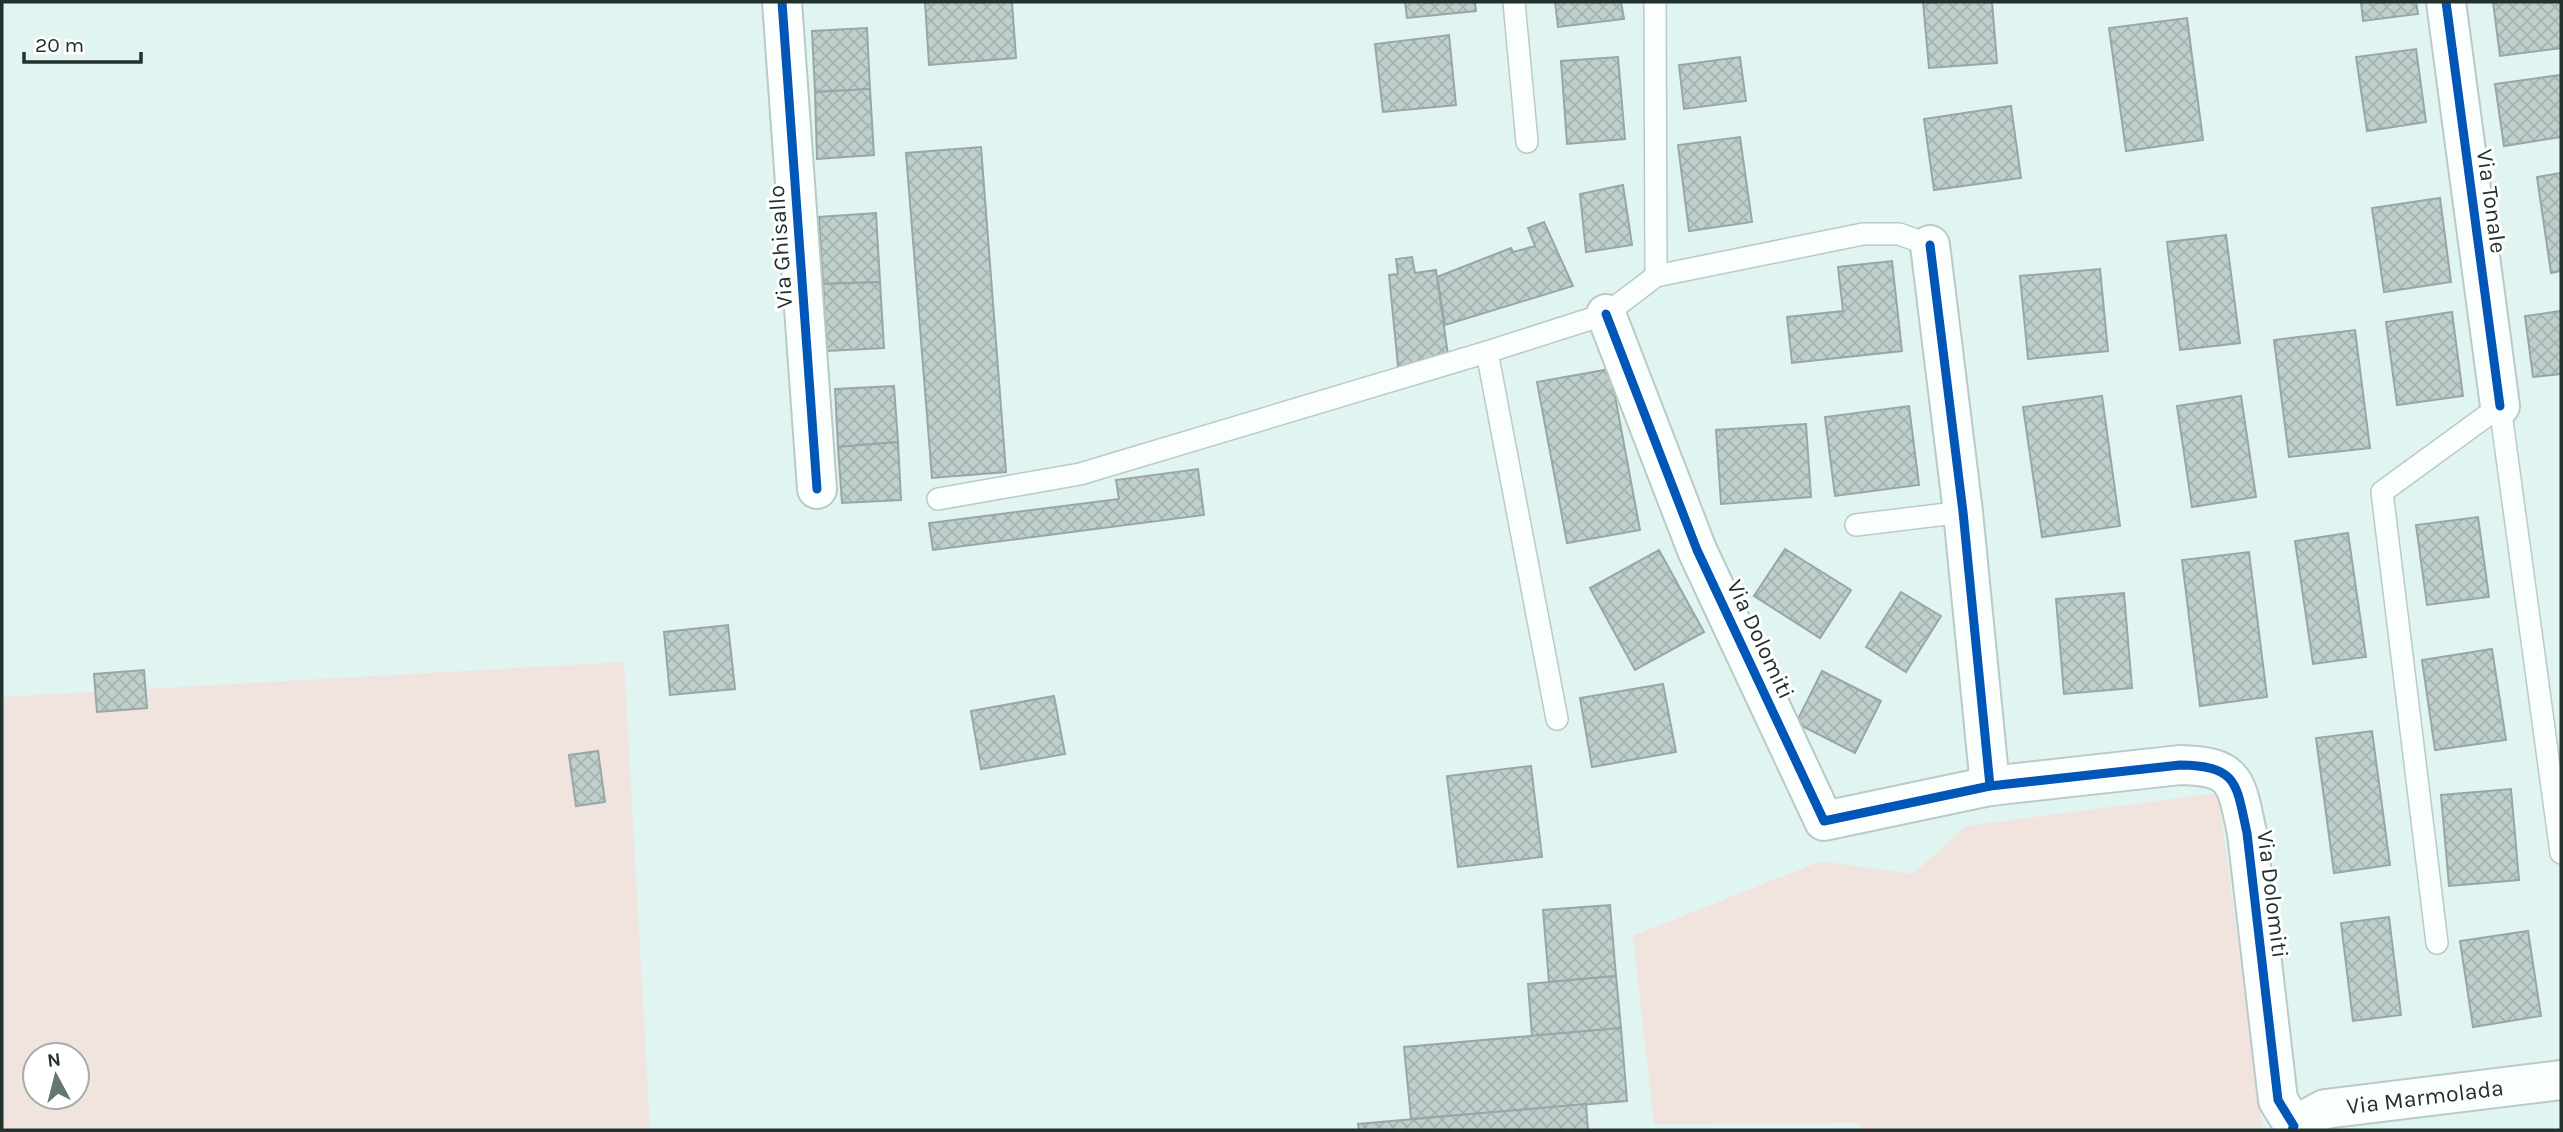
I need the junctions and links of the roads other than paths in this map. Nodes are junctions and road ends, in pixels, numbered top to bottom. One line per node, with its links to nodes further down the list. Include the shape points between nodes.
1 (782, 2): 11 (street, Via Ghisallo)
2 (1514, 2): 5 (lane)
3 (1655, 2): 7 (lane)
4 (2446, 2): 10 (street, Via Tonale)
5 (1527, 142)
6 (1930, 245): 7 (lane, via 1899,234 1863,234); 13 (street)
7 (1656, 276): 8 (lane)
8 (1606, 314): 9 (lane); 16 (street, Via Dolomiti, via 1698,550 1824,821)
9 (1487, 352): 12 (lane, via 1080,474); 15 (lane)
10 (2500, 406): 17 (lane); 18 (lane, via 2382,492)
11 (817, 489)
12 (938, 499)
13 (1963, 512): 14 (lane); 16 (street)
14 (1856, 525)
15 (1556, 719)
16 (1990, 786): 20 (street, Via Dolomiti, via 2180,765 2207,765 2230,776 2247,833 2278,1100)
17 (2561, 852)
18 (2437, 943)
19 (2561, 1080): 20 (street, Via Marmolada, via 2325,1109)
20 (2293, 1128)

